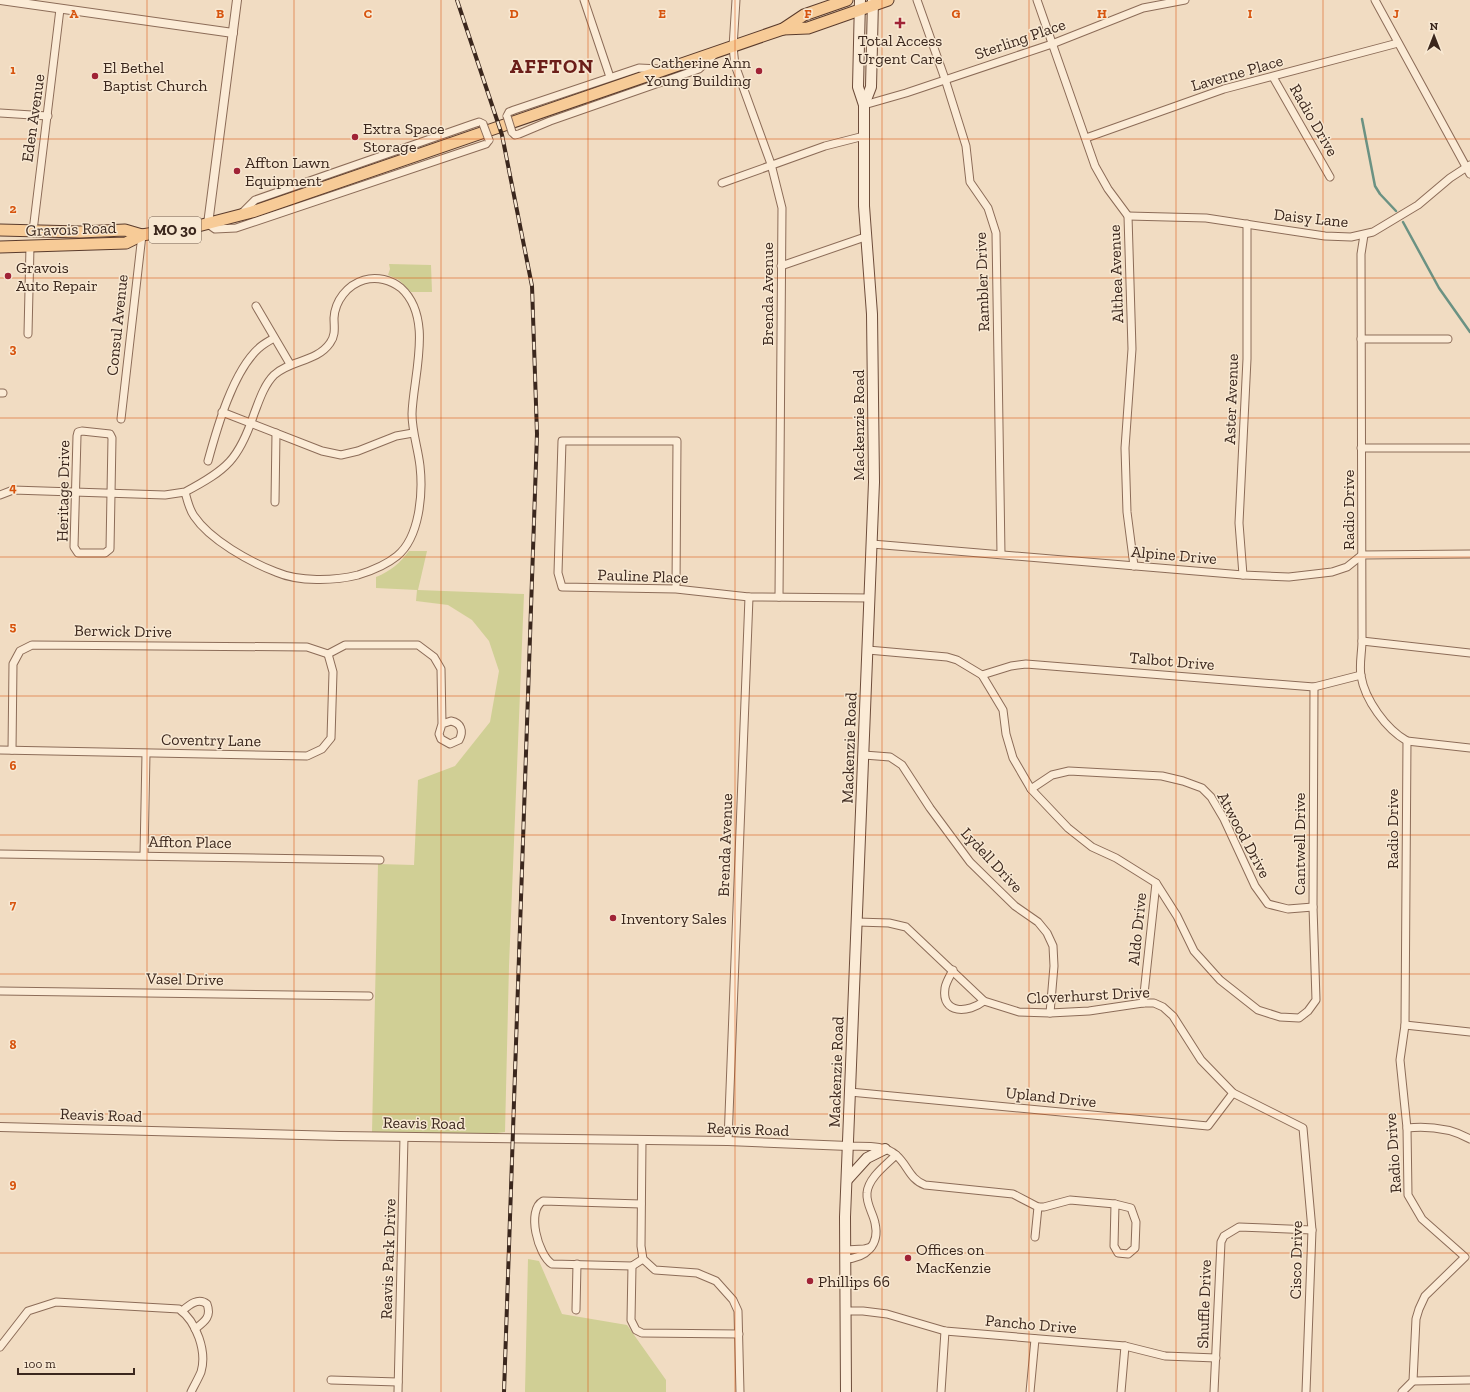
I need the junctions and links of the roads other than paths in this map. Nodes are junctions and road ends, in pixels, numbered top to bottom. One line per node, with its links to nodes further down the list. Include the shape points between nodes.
1 (0, 0): 13 (street)
2 (237, 0): 15 (street)
3 (584, 0): 21 (street)
4 (736, 0): 18 (street, Brenda Avenue)
5 (847, 0): 14 (main road, Gravois Road / MO 30, via 804,15)
6 (888, 0): 11 (main road, Gravois Road / MO 30)
7 (917, 0): 23 (street, Rambler Drive)
8 (1037, 0): 17 (street, Althea Avenue)
9 (1184, 0): 17 (street, Sterling Place, via 1143,8)
10 (1375, 0): 16 (street)
11 (873, 3): 12 (main road, Gravois Road / MO 30); 24 (main road, Mackenzie Road, via 871,87)
12 (860, 5): 14 (main road, Gravois Road / MO 30, via 808,28); 24 (main road, Mackenzie Road, via 858,87)
13 (60, 9): 15 (street); 26 (street, Eden Avenue)
14 (783, 29): 18 (main road, Gravois Road / MO 30)
15 (233, 33): 36 (street)
16 (1398, 43): 22 (street, Laverne Place); 30 (street)
17 (1052, 44): 23 (street, Sterling Place); 28 (street, Althea Avenue)
18 (733, 47): 19 (main road, Gravois Road / MO 30); 29 (street, Brenda Avenue, via 735,65)
19 (717, 52): 20 (main road, Gravois Road / MO 30); 21 (street, Gravois Road, bridge, via 699,69 519,134 512,132 507,116 509,112)
20 (666, 70): 21 (street, Gravois Road, via 639,68); 35 (main road, Gravois Road / MO 30)
21 (610, 77)
22 (1273, 77): 28 (street, Laverne Place, via 1202,96); 32 (street, Radio Drive)
23 (945, 79): 24 (street, Sterling Place); 66 (street, Rambler Drive, via 966,146 970,182 988,208 996,233)
24 (864, 105): 27 (main road, Mackenzie Road)
25 (0, 114): 26 (street)
26 (48, 116): 39 (street, Eden Avenue)
27 (864, 136): 29 (street); 42 (main road, Mackenzie Road)
28 (1086, 138): 34 (street, Althea Avenue, via 1095,166)
29 (771, 164): 33 (street); 45 (street, Brenda Avenue, via 782,208)
30 (1468, 166): 31 (street); 41 (street, Daisy Lane, via 1418,205)
31 (1470, 174)
32 (1330, 177)
33 (722, 183)
34 (1128, 216): 37 (street, Daisy Lane, via 1206,218); 69 (street, Althea Avenue, via 1132,349 1126,455 1127,512)
35 (238, 217): 36 (main road, Gravois Road / MO 30); 36 (street, Gravois Road, bridge, via 255,200 479,122 484,124 489,140 486,144 236,228 215,229)
36 (208, 224): 40 (main road, Gravois Road / MO 30)
37 (1247, 224): 41 (street, Daisy Lane, via 1325,236); 70 (street, Aster Avenue, via 1247,359 1239,523)
38 (0, 230): 39 (main road, Gravois Road / MO 30)
39 (33, 231): 40 (main road, Gravois Road / MO 30, via 125,230)
40 (142, 235): 43 (main road, Gravois Road / MO 30, via 126,243); 53 (street, Consul Avenue)
41 (1364, 235): 49 (street, Radio Drive, via 1361,254)
42 (865, 237): 45 (street); 65 (main road, Mackenzie Road, via 872,335)
43 (30, 246): 44 (main road, Gravois Road / MO 30); 47 (street)
44 (0, 247)
45 (781, 266): 73 (street, Brenda Avenue)
46 (256, 306): 48 (street)
47 (28, 334)
48 (274, 338): 51 (street); 52 (street, via 259,347 250,358)
49 (1360, 339): 50 (street); 57 (street, Radio Drive)
50 (1448, 339)
51 (290, 364): 54 (street, via 274,375 266,386); 56 (street, via 325,350 332,341 336,307 347,288 362,280 373,278 396,284 413,303 417,316 419,360 412,414)
52 (222, 412): 54 (street); 59 (street)
53 (121, 419)
54 (251, 423): 55 (street); 61 (street, via 243,443 228,464)
55 (276, 433): 56 (street, via 322,451 341,455 358,452 396,436); 64 (street)
56 (413, 433): 61 (street, via 420,465 416,526 398,555 380,566 351,577 298,578 278,573 256,563 215,539 193,516)
57 (1361, 448): 58 (street); 68 (street, Radio Drive)
58 (1470, 448)
59 (208, 461)
60 (77, 491): 62 (street); 62 (street, Heritage Drive, via 74,547 78,553 108,552); 62 (street, Heritage Drive, via 78,432 105,432 112,438); 63 (street, via 13,490)
61 (185, 492): 62 (street, via 165,495)
62 (110, 494)
63 (0, 495)
64 (275, 502)
65 (872, 544): 66 (street, Alpine Drive); 74 (main road, Mackenzie Road)
66 (1001, 554): 69 (street, Alpine Drive)
67 (1470, 554): 68 (street)
68 (1362, 555): 70 (street, Alpine Drive, via 1347,567 1332,572 1289,577); 75 (street, Radio Drive)
69 (1134, 566): 70 (street, Alpine Drive)
70 (1243, 575)
71 (676, 590): 71 (street, Pauline Place, via 562,587 558,574 562,441 677,441); 72 (street, Pauline Place)
72 (749, 597): 73 (street, Pauline Place); 112 (street, Brenda Avenue)
73 (779, 597): 74 (street, Pauline Place)
74 (870, 598): 76 (main road, Mackenzie Road)
75 (1362, 641): 77 (street); 80 (street, Radio Drive)
76 (868, 650): 79 (street, via 947,657); 88 (main road, Mackenzie Road)
77 (1470, 652)
78 (328, 654): 82 (street, via 344,645 418,645 434,657 441,669); 86 (street, Berwick Drive, via 307,647 32,644 20,651 12,664); 87 (street, Coventry Lane, via 333,672 331,738 322,749 307,756)
79 (982, 675): 81 (street, Talbot Drive, via 1026,664); 89 (street, via 1004,710 1006,734 1013,758)
80 (1360, 675): 81 (street, Talbot Drive); 83 (street, Radio Drive, via 1368,696 1384,721 1399,737)
81 (1314, 687): 94 (street, Cantwell Drive)
82 (442, 724)
83 (1407, 741): 84 (street); 102 (street, Radio Drive)
84 (1470, 748)
85 (0, 750): 86 (street, Coventry Lane)
86 (12, 750): 87 (street, Coventry Lane)
87 (146, 754): 91 (street)
88 (864, 755): 95 (main road, Mackenzie Road); 101 (street, Lydell Drive, via 890,757 902,765 970,862 1047,933 1053,946 1054,966)
89 (1031, 789): 93 (street, via 1068,828 1092,848 1116,858); 94 (street, Atwood Drive, via 1052,775 1069,771 1162,776 1202,788 1211,797 1224,819 1255,886 1268,904 1288,909)
90 (0, 854): 91 (street, Affton Place)
91 (144, 856): 92 (street, Affton Place)
92 (380, 860)
93 (1156, 882): 94 (street, Cantwell Drive, via 1194,951 1220,980 1258,1010 1280,1017 1299,1018 1316,1000); 100 (street, Aldo Drive)
94 (1313, 907)
95 (857, 922): 96 (street, Cloverhurst Drive, via 889,923 906,927); 104 (main road, Mackenzie Road)
96 (953, 970): 99 (street, Cloverhurst Drive); 99 (street, via 945,988 949,1004 957,1010 966,1011 976,1008)
97 (0, 990): 98 (street, Vasel Drive)
98 (369, 996)
99 (984, 1001): 101 (street, Cloverhurst Drive, via 1019,1012)
100 (1143, 1003): 101 (street, Cloverhurst Drive, via 1089,1011); 105 (street, Cloverhurst Drive, via 1154,1003 1169,1011 1201,1060)
101 (1050, 1013)
102 (1405, 1025): 103 (street); 108 (street, Radio Drive, via 1400,1060)
103 (1470, 1032)
104 (850, 1092): 105 (street, Upland Drive, via 1208,1126); 113 (main road, Mackenzie Road)
105 (1233, 1093): 107 (street, Cloverhurst Drive)
106 (0, 1127): 109 (street, Reavis Road)
107 (1303, 1128): 120 (street, Cisco Drive)
108 (1407, 1128): 110 (street, via 1430,1127 1452,1131); 124 (street, Radio Drive, via 1408,1195 1422,1219)
109 (404, 1137): 111 (street, Reavis Road); 140 (street, Reavis Park Drive)
110 (1470, 1139)
111 (642, 1141): 112 (street, Reavis Road); 117 (street)
112 (728, 1142): 113 (street, Reavis Road)
113 (848, 1146): 114 (street); 116 (main road, Mackenzie Road)
114 (885, 1149): 115 (street); 116 (main road, via 867,1158)
115 (896, 1155): 119 (street, via 914,1179 925,1185 1013,1194); 122 (street, via 868,1188 867,1199 875,1222 872,1246)
116 (847, 1180): 122 (main road, Mackenzie Road)
117 (641, 1204): 123 (street, via 641,1246); 125 (street, via 543,1201 539,1203 536,1209 536,1232 543,1254 552,1264)
118 (1115, 1204): 118 (street, via 1131,1208 1135,1216 1135,1248 1128,1254 1118,1253 1114,1246); 119 (street, via 1070,1200 1051,1207)
119 (1038, 1207): 121 (street)
120 (1312, 1230): 136 (street, Shuffle Drive, via 1239,1227 1224,1236 1221,1242); 149 (street, Cisco Drive)
121 (1035, 1237)
122 (845, 1254): 129 (main road, Mackenzie Road)
123 (644, 1259): 126 (street); 132 (street, via 655,1270 697,1273 716,1281 728,1293 738,1311)
124 (1468, 1259): 138 (street, Radio Drive, via 1425,1296 1419,1309 1416,1319)
125 (577, 1264): 126 (street); 128 (street)
126 (632, 1266): 132 (street, via 631,1320 636,1330 642,1333)
127 (181, 1310): 130 (street); 130 (street, via 197,1301 204,1301 207,1304 207,1320); 135 (street, via 56,1302 28,1311)
128 (576, 1310)
129 (846, 1311): 131 (street, Pancho Drive, via 887,1314); 144 (main road, Mackenzie Road)
130 (195, 1329): 141 (street, via 203,1351 201,1371)
131 (945, 1331): 133 (street, Pancho Drive); 145 (street)
132 (739, 1334): 143 (street)
133 (1035, 1339): 134 (street, Pancho Drive); 146 (street)
134 (1125, 1346): 136 (street, Pancho Drive, via 1165,1356); 147 (street)
135 (0, 1348)
136 (1216, 1358): 148 (street, Shuffle Drive)
137 (331, 1380): 140 (street)
138 (1413, 1380): 139 (street); 150 (street)
139 (1470, 1380)
140 (398, 1382): 142 (street, Reavis Park Drive)
141 (191, 1392)
142 (398, 1392)
143 (740, 1392)
144 (846, 1392)
145 (941, 1392)
146 (1030, 1392)
147 (1120, 1392)
148 (1214, 1392)
149 (1306, 1392)
150 (1402, 1392)

